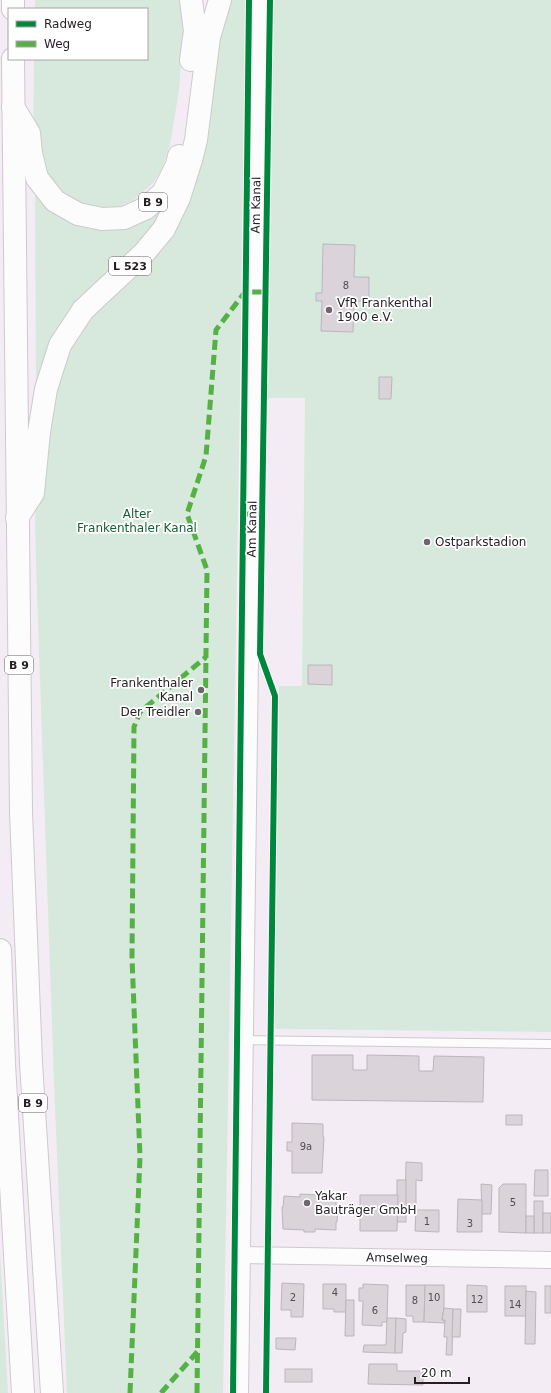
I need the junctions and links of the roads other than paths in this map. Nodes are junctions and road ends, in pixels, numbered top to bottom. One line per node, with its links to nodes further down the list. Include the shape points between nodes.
1 (191, 0): 5 (highway, B 9, via 195,31 184,135 177,165 162,193 146,208 124,218 102,219 78,214 55,201 37,178 29,133)
2 (220, 0): 6 (highway, L 523, via 209,37 196,140 179,198 164,229 144,253 83,310 60,345 46,389 33,493)
3 (259, 0): 8 (street, Am Kanal)
4 (13, 60): 5 (highway, B 9)
5 (13, 107): 6 (highway, B 9)
6 (17, 518): 13 (highway, B 9, via 21,812 27,969)
7 (0, 950): 12 (highway, B 9, via 4,1072)
8 (241, 1040): 9 (lane); 10 (street, Am Kanal)
9 (551, 1044)
10 (242, 1256): 11 (street, Amselweg); 14 (street, Am Kanal)
11 (551, 1260)
12 (24, 1393)
13 (52, 1393)
14 (240, 1393)

